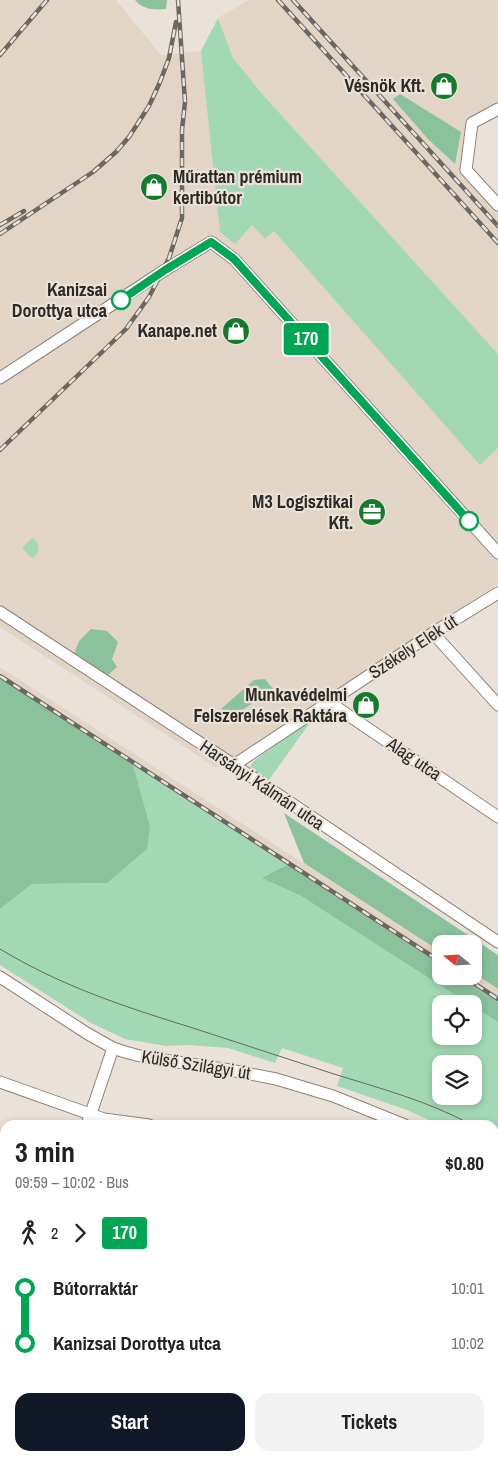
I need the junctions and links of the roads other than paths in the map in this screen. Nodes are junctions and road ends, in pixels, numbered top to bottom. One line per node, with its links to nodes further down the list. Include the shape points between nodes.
1 (498, 109): 2 (street, via 472,123 466,170)
2 (498, 205)
3 (0, 378): 4 (street, via 211,242 234,259)
4 (498, 553)
5 (498, 593): 7 (street, Székely Elek út)
6 (0, 612): 10 (street, Harsányi Kálmán utca)
7 (433, 633): 8 (street, Székely Elek út); 9 (street)
8 (329, 702): 10 (street, Székely Elek út); 11 (street, Alag utca)
9 (498, 705)
10 (234, 765): 12 (street, Harsányi Kálmán utca)
11 (498, 817)
12 (497, 939)
13 (0, 977): 14 (street, Külső Szilágyi út)
14 (113, 1048): 16 (street); 18 (street, Külső Szilágyi út, via 144,1058 276,1079 332,1096)
15 (0, 1082): 16 (street)
16 (89, 1120): 17 (street)
17 (112, 1120)
18 (392, 1120)

